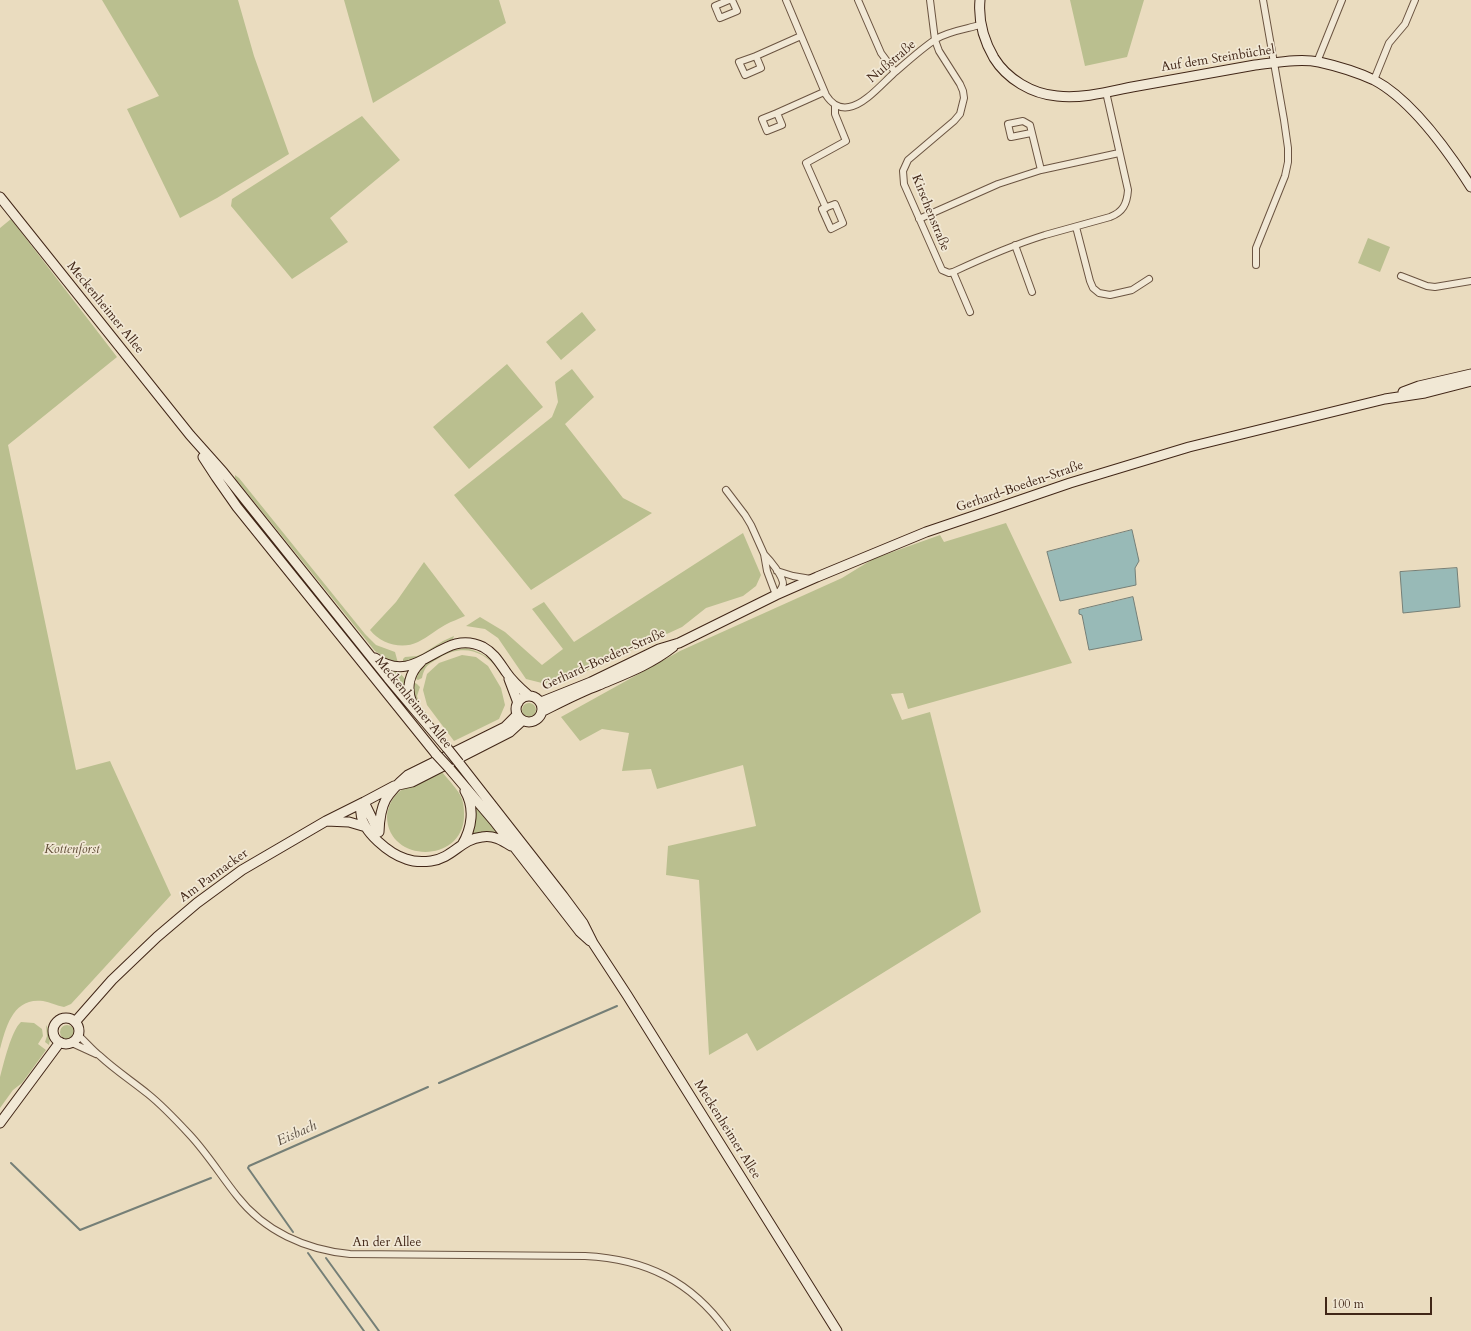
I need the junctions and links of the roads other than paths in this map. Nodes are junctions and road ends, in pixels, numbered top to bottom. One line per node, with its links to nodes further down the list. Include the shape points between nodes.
1 (729, 0): 2 (street, via 714,6 720,18 737,11)
2 (732, 0)
3 (786, 0): 11 (street)
4 (858, 0): 16 (street, via 881,53)
5 (930, 0): 12 (street, Kirschenstraße)
6 (980, 0): 10 (main road, Auf dem Steinbüchel)
7 (1263, 0): 15 (street)
8 (1342, 0): 14 (street)
9 (1415, 0): 17 (street, via 1405,24 1389,43)
10 (980, 25): 12 (street, Nußstraße, via 944,34); 19 (main road, Auf dem Steinbüchel, via 985,41 998,65 1029,89 1062,97)
11 (801, 36): 13 (street); 18 (street)
12 (935, 40): 16 (street, Nußstraße); 28 (street, Kirschenstraße, via 960,84 964,98 960,114 908,160 904,167 904,184)
13 (756, 56)
14 (1317, 62): 15 (main road, Auf dem Steinbüchel); 17 (main road, Auf dem Steinbüchel)
15 (1274, 63): 19 (main road, Auf dem Steinbüchel); 31 (street, via 1288,162 1285,176 1256,248)
16 (895, 72): 20 (street, Nußstraße, via 868,97 856,104 849,107)
17 (1374, 80): 25 (main road, Auf dem Steinbüchel, via 1404,103 1431,130)
18 (824, 92): 20 (street); 21 (street)
19 (1106, 92): 23 (street)
20 (835, 105): 27 (street, via 835,114 846,141 806,163)
21 (777, 113)
22 (1031, 133): 24 (street)
23 (1120, 153): 24 (street); 29 (street, via 1128,190 1125,205 1116,215)
24 (1041, 170): 28 (street, via 998,184)
25 (1471, 187)
26 (0, 197): 41 (main road, Meckenheimer Allee)
27 (826, 208)
28 (919, 219): 32 (street, Kirschenstraße, via 942,270)
29 (1076, 226): 30 (street); 34 (street, via 1090,281 1099,293 1110,295 1132,290)
30 (1015, 245): 32 (street); 36 (street)
31 (1256, 265)
32 (953, 272): 37 (street)
33 (1402, 276): 35 (street, via 1435,288)
34 (1149, 280)
35 (1471, 282)
36 (1032, 292)
37 (970, 312)
38 (1471, 374): 40 (main road, Gerhard-Boeden-Straße, via 1420,386)
39 (1471, 381): 40 (main road, Gerhard-Boeden-Straße, via 1425,393)
40 (1384, 399): 45 (main road, Gerhard-Boeden-Straße, via 1189,447 1070,483 926,532)
41 (219, 475): 47 (main road, Meckenheimer Allee); 55 (main road, Meckenheimer Allee, bridge, via 237,507)
42 (726, 490): 43 (street, via 747,517)
43 (764, 554): 44 (street); 46 (street)
44 (777, 571): 45 (street); 46 (street, via 783,584)
45 (813, 579): 46 (main road, Gerhard-Boeden-Straße)
46 (776, 595): 53 (main road, Gerhard-Boeden-Straße, via 679,642 662,655 626,675)
47 (371, 655): 48 (main road, via 380,661 400,667 415,665); 52 (main road, Meckenheimer Allee)
48 (424, 660): 49 (main road, via 450,645 474,644 492,653); 52 (main road, via 413,671 409,683 409,696)
49 (506, 672): 50 (main road); 51 (main road)
50 (529, 696): 51 (main road, Gerhard-Boeden-Straße); 53 (main road, Gerhard-Boeden-Straße, via 535,697)
51 (518, 703): 54 (main road, via 516,708)
52 (413, 706): 64 (main road, Meckenheimer Allee, bridge, via 563,896 583,923)
53 (542, 707): 54 (main road, Gerhard-Boeden-Straße, via 541,716 537,721 532,723)
54 (520, 718): 56 (main road, Am Pannacker, via 408,775)
55 (456, 776): 61 (main road, via 471,807 470,828); 62 (main road, Meckenheimer Allee)
56 (394, 786): 57 (main road, Am Pannacker); 60 (main road, via 382,807)
57 (364, 802): 58 (main road, Am Pannacker); 59 (main road, via 360,813); 60 (main road)
58 (326, 821): 59 (main road, via 349,822); 65 (main road, Am Pannacker, via 242,870 197,902 118,974)
59 (366, 827): 63 (main road)
60 (379, 832): 63 (main road)
61 (462, 845): 62 (main road, via 476,838 488,836 502,840); 63 (main road, via 446,857 428,861 408,860)
62 (516, 849): 64 (main road, Meckenheimer Allee, via 580,932)
63 (392, 852)
64 (593, 943): 72 (main road, Meckenheimer Allee)
65 (75, 1022): 66 (main road, via 79,1029); 67 (main road, via 64,1018 57,1023 54,1032)
66 (78, 1035): 68 (main road); 69 (street, An der Allee)
67 (60, 1042): 68 (main road); 70 (main road)
68 (72, 1043): 69 (street, An der Allee)
69 (99, 1056): 71 (street, An der Allee, via 149,1095 179,1123 253,1213 277,1231 300,1243 350,1254 585,1256 616,1259 667,1276 696,1296)
70 (0, 1123)
71 (727, 1331)
72 (837, 1331)

